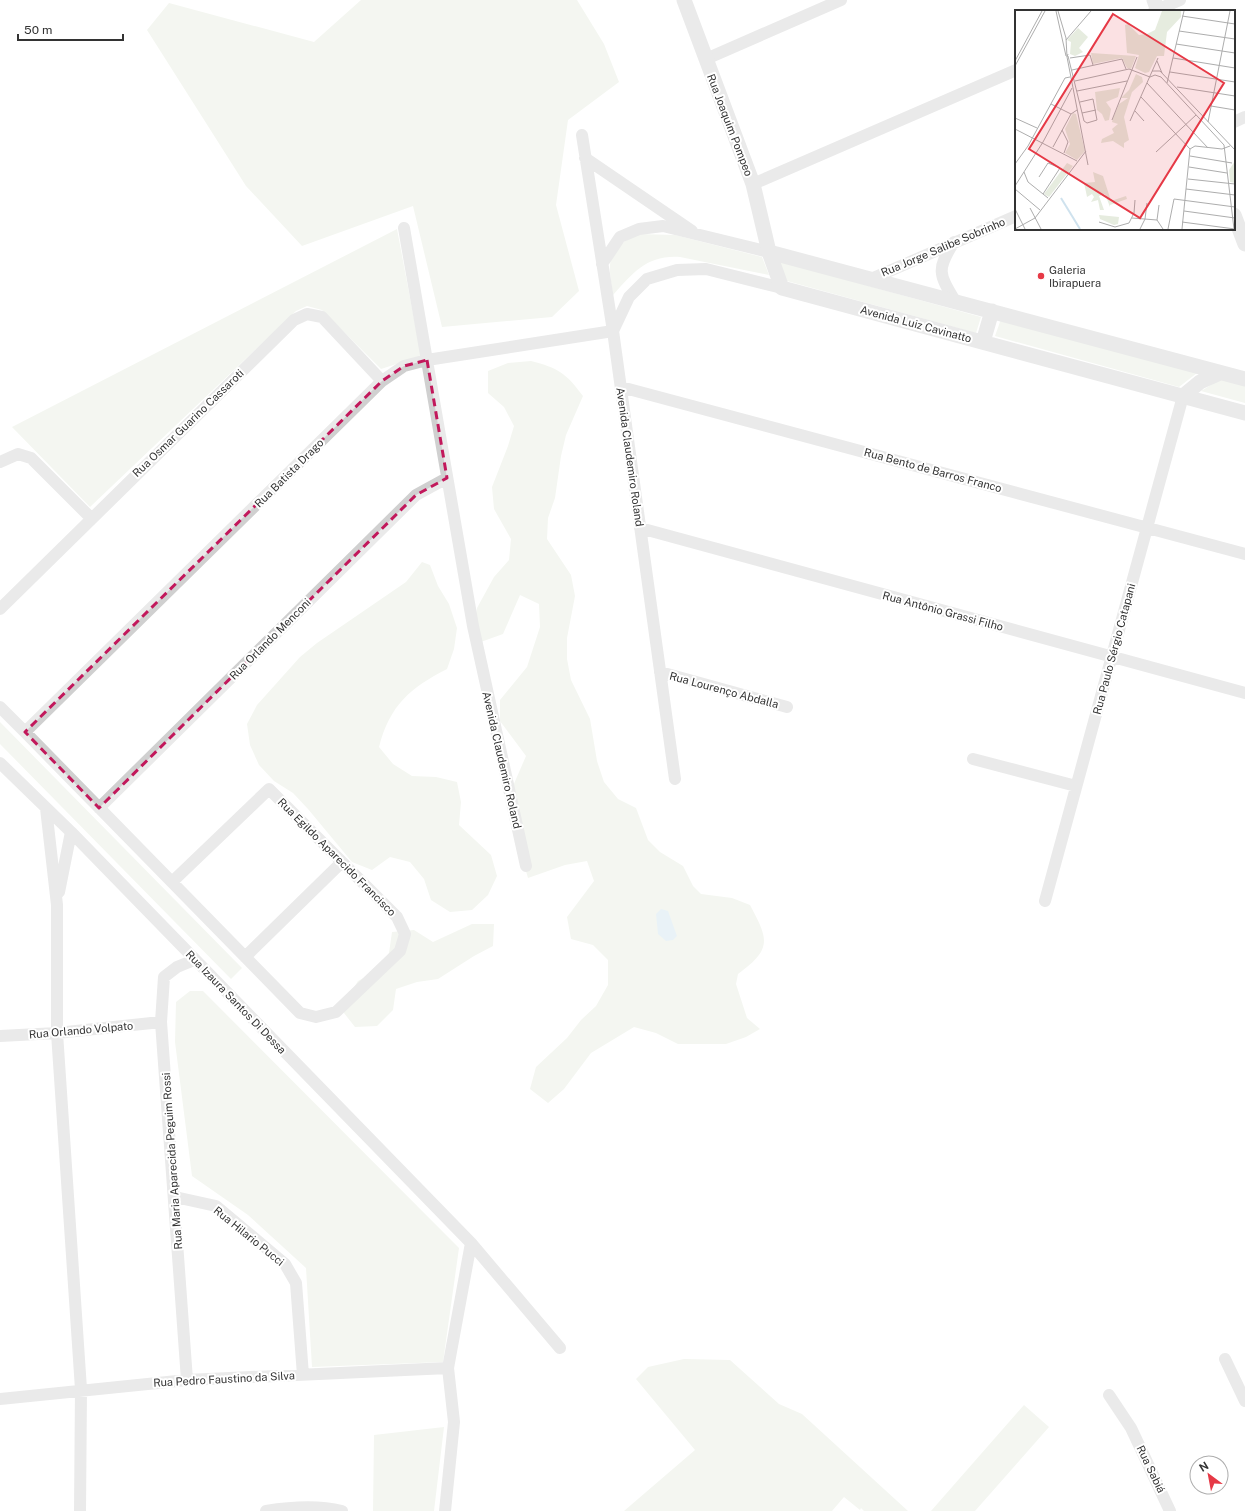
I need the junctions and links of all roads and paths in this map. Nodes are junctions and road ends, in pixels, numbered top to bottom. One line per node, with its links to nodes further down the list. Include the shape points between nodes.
1 (684, 0): 5 (street, Rua Joaquim Pompeo)
2 (841, 0): 5 (street)
3 (1180, 0): 4 (street)
4 (1156, 8)
5 (706, 59): 11 (street, Rua Joaquim Pompeo)
6 (1015, 70): 11 (street)
7 (1245, 117): 8 (street)
8 (1235, 122)
9 (582, 135): 10 (street, Avenida Claudemiro Roland)
10 (585, 158): 15 (street); 19 (street, Avenida Claudemiro Roland)
11 (752, 184): 18 (street, Rua Joaquim Pompeo)
12 (1015, 216): 16 (street, Rua Jorge Salibe Sobrinho)
13 (1235, 218): 17 (street)
14 (404, 228): 26 (street, Avenida Claudemiro Roland)
15 (698, 235): 18 (street); 19 (street, via 662,226 639,229 620,238)
16 (954, 242): 20 (street, Rua Jorge Salibe Sobrinho); 22 (street, via 944,259 942,278)
17 (1245, 244)
18 (769, 252): 20 (street); 21 (street, Rua Joaquim Pompeo)
19 (602, 264): 24 (street, Avenida Claudemiro Roland)
20 (871, 279): 22 (street)
21 (782, 288): 24 (street, Avenida Luiz Cavinatto, via 706,269 677,270 647,279 629,297); 25 (street, Avenida Luiz Cavinatto)
22 (955, 302): 23 (street)
23 (992, 311): 25 (street); 27 (street)
24 (613, 331): 26 (street, Rua Batista Drago); 30 (street, Avenida Claudemiro Roland)
25 (984, 342): 31 (street, Avenida Luiz Cavinatto)
26 (427, 360): 29 (street, Rua Batista Drago, via 404,366); 34 (street, Avenida Claudemiro Roland)
27 (1220, 373): 28 (street); 31 (street, via 1200,382)
28 (1245, 379)
29 (382, 381): 35 (street, Rua Osmar Guarino Cassaroti, via 322,318 307,314 294,320); 45 (street, Rua Batista Drago)
30 (620, 387): 36 (street, Rua Bento de Barros Franco); 37 (street, Avenida Claudemiro Roland)
31 (1183, 396): 32 (street, Avenida Luiz Cavinatto); 36 (street, Rua Paulo Sérgio Catapani)
32 (1245, 413)
33 (0, 462): 35 (street, via 18,454 31,458)
34 (447, 478): 51 (street, Rua Orlando Menconi, via 416,495); 54 (street, Avenida Claudemiro Roland, via 473,626)
35 (91, 518): 39 (street, Rua Osmar Guarino Cassaroti)
36 (1147, 527): 38 (street, Rua Bento de Barros Franco); 40 (street, Rua Paulo Sérgio Catapani)
37 (640, 528): 40 (street, Rua Antônio Grassi Filho); 41 (street, Avenida Claudemiro Roland)
38 (1245, 554)
39 (0, 609)
40 (1112, 656): 42 (street, Rua Antônio Grassi Filho); 49 (street, Rua Paulo Sérgio Catapani)
41 (660, 672): 44 (street, Rua Lourenço Abdalla); 48 (street, Avenida Claudemiro Roland)
42 (1245, 693)
43 (0, 706): 45 (street)
44 (788, 707)
45 (25, 732): 51 (street)
46 (973, 759): 49 (street)
47 (0, 763): 50 (street, Rua Izaura Santos Di Dessa)
48 (674, 779)
49 (1076, 786): 56 (street, Rua Paulo Sérgio Catapani)
50 (46, 808): 52 (street, Rua Izaura Santos Di Dessa); 57 (street)
51 (99, 808): 55 (street)
52 (71, 832): 57 (street); 59 (street, Rua Izaura Santos Di Dessa)
53 (342, 862): 55 (street, Rua Egildo Aparecido Francisco, via 269,789); 58 (street); 58 (street, Rua Egildo Aparecido Francisco, via 397,917 405,934 400,951 336,1012 316,1017 300,1013)
54 (526, 866)
55 (172, 882): 58 (street)
56 (1045, 901)
57 (57, 905): 61 (street)
58 (245, 956)
59 (194, 960): 60 (street, Rua Maria Aparecida Peguim Rossi, via 177,967 164,977); 64 (street, Rua Izaura Santos Di Dessa)
60 (161, 1022): 61 (street, Rua Orlando Volpato); 63 (street, Rua Maria Aparecida Peguim Rossi)
61 (57, 1033): 62 (street, Rua Orlando Volpato); 70 (street)
62 (0, 1036)
63 (175, 1197): 68 (street, Rua Hilario Pucci, via 216,1206 285,1264 296,1283); 69 (street, Rua Maria Aparecida Peguim Rossi)
64 (471, 1243): 65 (street, Rua Izaura Santos Di Dessa); 67 (street)
65 (560, 1348)
66 (1225, 1358): 73 (street)
67 (448, 1368): 68 (street, Rua Pedro Faustino da Silva); 77 (street, via 454,1422)
68 (302, 1375): 69 (street, Rua Pedro Faustino da Silva)
69 (187, 1380): 70 (street, Rua Pedro Faustino da Silva)
70 (81, 1390): 72 (street, Rua Pedro Faustino da Silva); 74 (street)
71 (1109, 1395): 78 (street, Rua Sabiá, via 1131,1428)
72 (0, 1399)
73 (1245, 1401)
74 (80, 1511)
75 (266, 1511): 76 (street, via 328,1508)
76 (342, 1511)
77 (445, 1511)
78 (1170, 1511)

